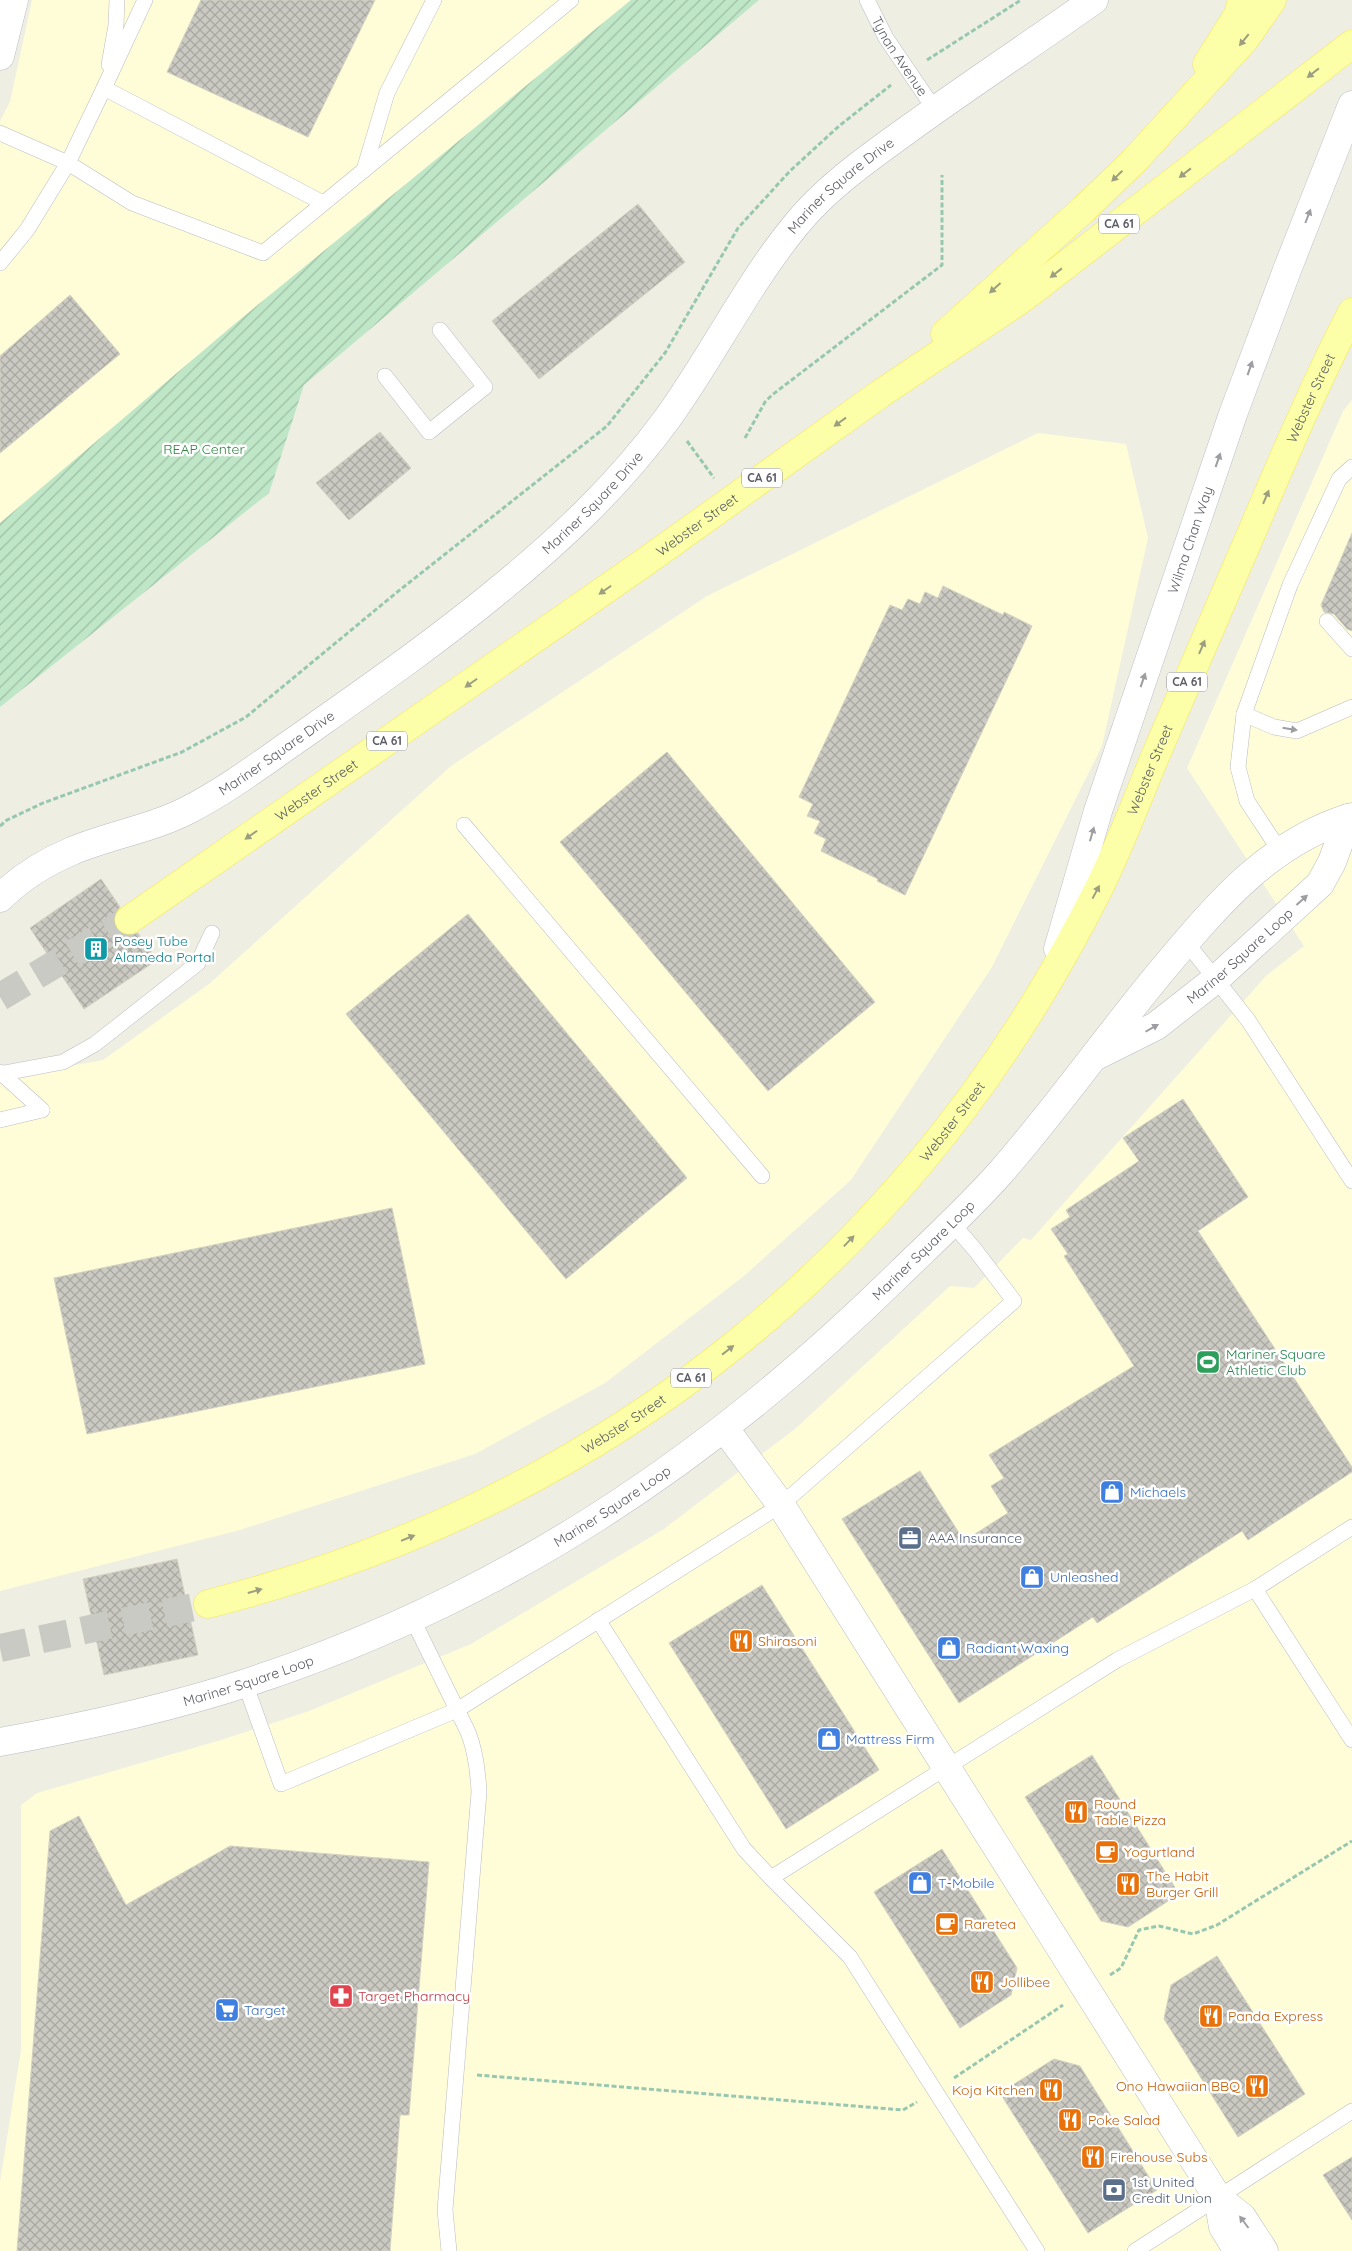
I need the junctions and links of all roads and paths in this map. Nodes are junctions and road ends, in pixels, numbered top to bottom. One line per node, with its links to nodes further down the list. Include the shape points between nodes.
1 (14, 0): 12 (street)
2 (117, 0): 14 (lane, via 116,25)
3 (145, 0): 14 (lane)
4 (434, 0): 20 (lane, via 387,93)
5 (571, 0): 20 (lane)
6 (867, 0): 13 (lane, Tynan Avenue, via 886,38)
7 (1021, 0): 13 (path)
8 (1094, 0): 16 (street, Mariner Square Drive)
9 (1242, 0): 17 (main road, via 1238,15)
10 (1272, 0): 17 (main road, one-way to 17, via 1246,39)
11 (1352, 44): 29 (main road, Webster Street / CA 61, one-way to 29, via 1023,298)
12 (0, 56)
13 (909, 71): 16 (lane, Tynan Avenue); 42 (path, via 804,158 738,228 665,353 608,426 246,717 182,752 43,803)
14 (104, 88): 19 (lane); 22 (lane)
15 (1352, 105): 49 (street, Wilma Chan Way, one-way to 15, via 1098,811 1234,414 1280,286)
16 (935, 110): 30 (street, Mariner Square Drive, via 868,158 796,224 758,277)
17 (1175, 116): 29 (main road, one-way to 29, via 1084,209)
18 (0, 133): 19 (lane)
19 (68, 163): 22 (lane, via 132,203 263,253); 23 (lane, via 27,230)
20 (364, 170): 22 (lane)
21 (942, 175): 31 (path, via 942,265 772,395)
22 (323, 204)
23 (0, 262)
24 (1352, 312): 28 (main road, Webster Street / CA 61)
25 (440, 330): 27 (lane, via 485,387 430,432)
26 (1352, 340): 28 (main road)
27 (385, 376)
28 (1318, 379): 49 (main road, Webster Street / CA 61, one-way to 28, via 1101,883)
29 (880, 394): 33 (main road, Webster Street / CA 61, one-way to 33)
30 (669, 417): 33 (path); 44 (street, Mariner Square Drive, via 644,450 578,522 452,629 390,674 217,794 149,827 74,850 41,866 11,886)
31 (745, 438)
32 (1352, 467): 39 (lane, via 1339,479 1290,585)
33 (731, 501): 45 (main road, Webster Street / CA 61, one-way to 45)
34 (1327, 621): 37 (lane)
35 (1343, 628): 36 (lane)
36 (1352, 641)
37 (1352, 649)
38 (1352, 707): 39 (lane, one-way to 38, via 1298,731)
39 (1244, 714): 43 (lane, via 1238,767 1247,801)
40 (1350, 818): 43 (street, Mariner Square Loop, via 1313,832); 48 (street, Mariner Square Loop, one-way to 40, via 1320,884)
41 (464, 825): 53 (lane)
42 (0, 826)
43 (1280, 851): 47 (street, Mariner Square Loop, via 1247,876 1216,906)
44 (0, 898)
45 (129, 920)
46 (212, 933): 51 (lane, via 198,963 95,1044 63,1062)
47 (1186, 942): 48 (lane); 50 (street, Mariner Square Loop)
48 (1216, 979): 50 (street, Mariner Square Loop, one-way to 48, via 1156,1026); 54 (lane, via 1248,1020)
49 (1049, 982): 60 (main road, Webster Street / CA 61, one-way to 49, via 334,1566 457,1517 574,1456 692,1378 785,1302 882,1207 996,1064)
50 (1093, 1058): 55 (street, Mariner Square Loop, via 999,1174)
51 (0, 1074): 52 (lane, via 42,1110)
52 (0, 1120)
53 (762, 1176)
54 (1352, 1181)
55 (952, 1223): 56 (street, Mariner Square Loop, via 824,1347); 57 (lane, via 1014,1301)
56 (725, 1429): 57 (street); 61 (street, Mariner Square Loop, via 581,1529)
57 (781, 1505): 62 (lane); 67 (street)
58 (1352, 1527): 59 (lane)
59 (1255, 1589): 65 (lane); 67 (lane, via 1117,1660)
60 (208, 1604)
61 (412, 1618): 63 (street, Mariner Square Loop, via 307,1662); 64 (lane)
62 (598, 1620): 64 (lane); 69 (lane, via 744,1849)
63 (246, 1683): 64 (lane, via 281,1784); 66 (street, Mariner Square Loop, via 78,1728)
64 (457, 1710): 71 (lane, via 475,1751 479,1792)
65 (1352, 1740)
66 (0, 1742)
67 (946, 1768): 69 (lane); 70 (street)
68 (1352, 1841): 70 (path, via 1217,1925 1193,1934 1159,1926 1139,1930 1121,1968)
69 (771, 1878): 72 (lane, via 844,1949)
70 (1086, 1989): 72 (path); 74 (street)
71 (456, 2073): 72 (path, via 903,2110); 75 (lane, via 445,2210)
72 (935, 2091): 76 (lane)
73 (1352, 2112): 74 (lane)
74 (1218, 2198): 77 (lane); 78 (street, via 1223,2227); 79 (street, one-way to 74, via 1242,2217)
75 (449, 2251)
76 (1037, 2251)
77 (1135, 2251)
78 (1238, 2251)
79 (1264, 2251)

